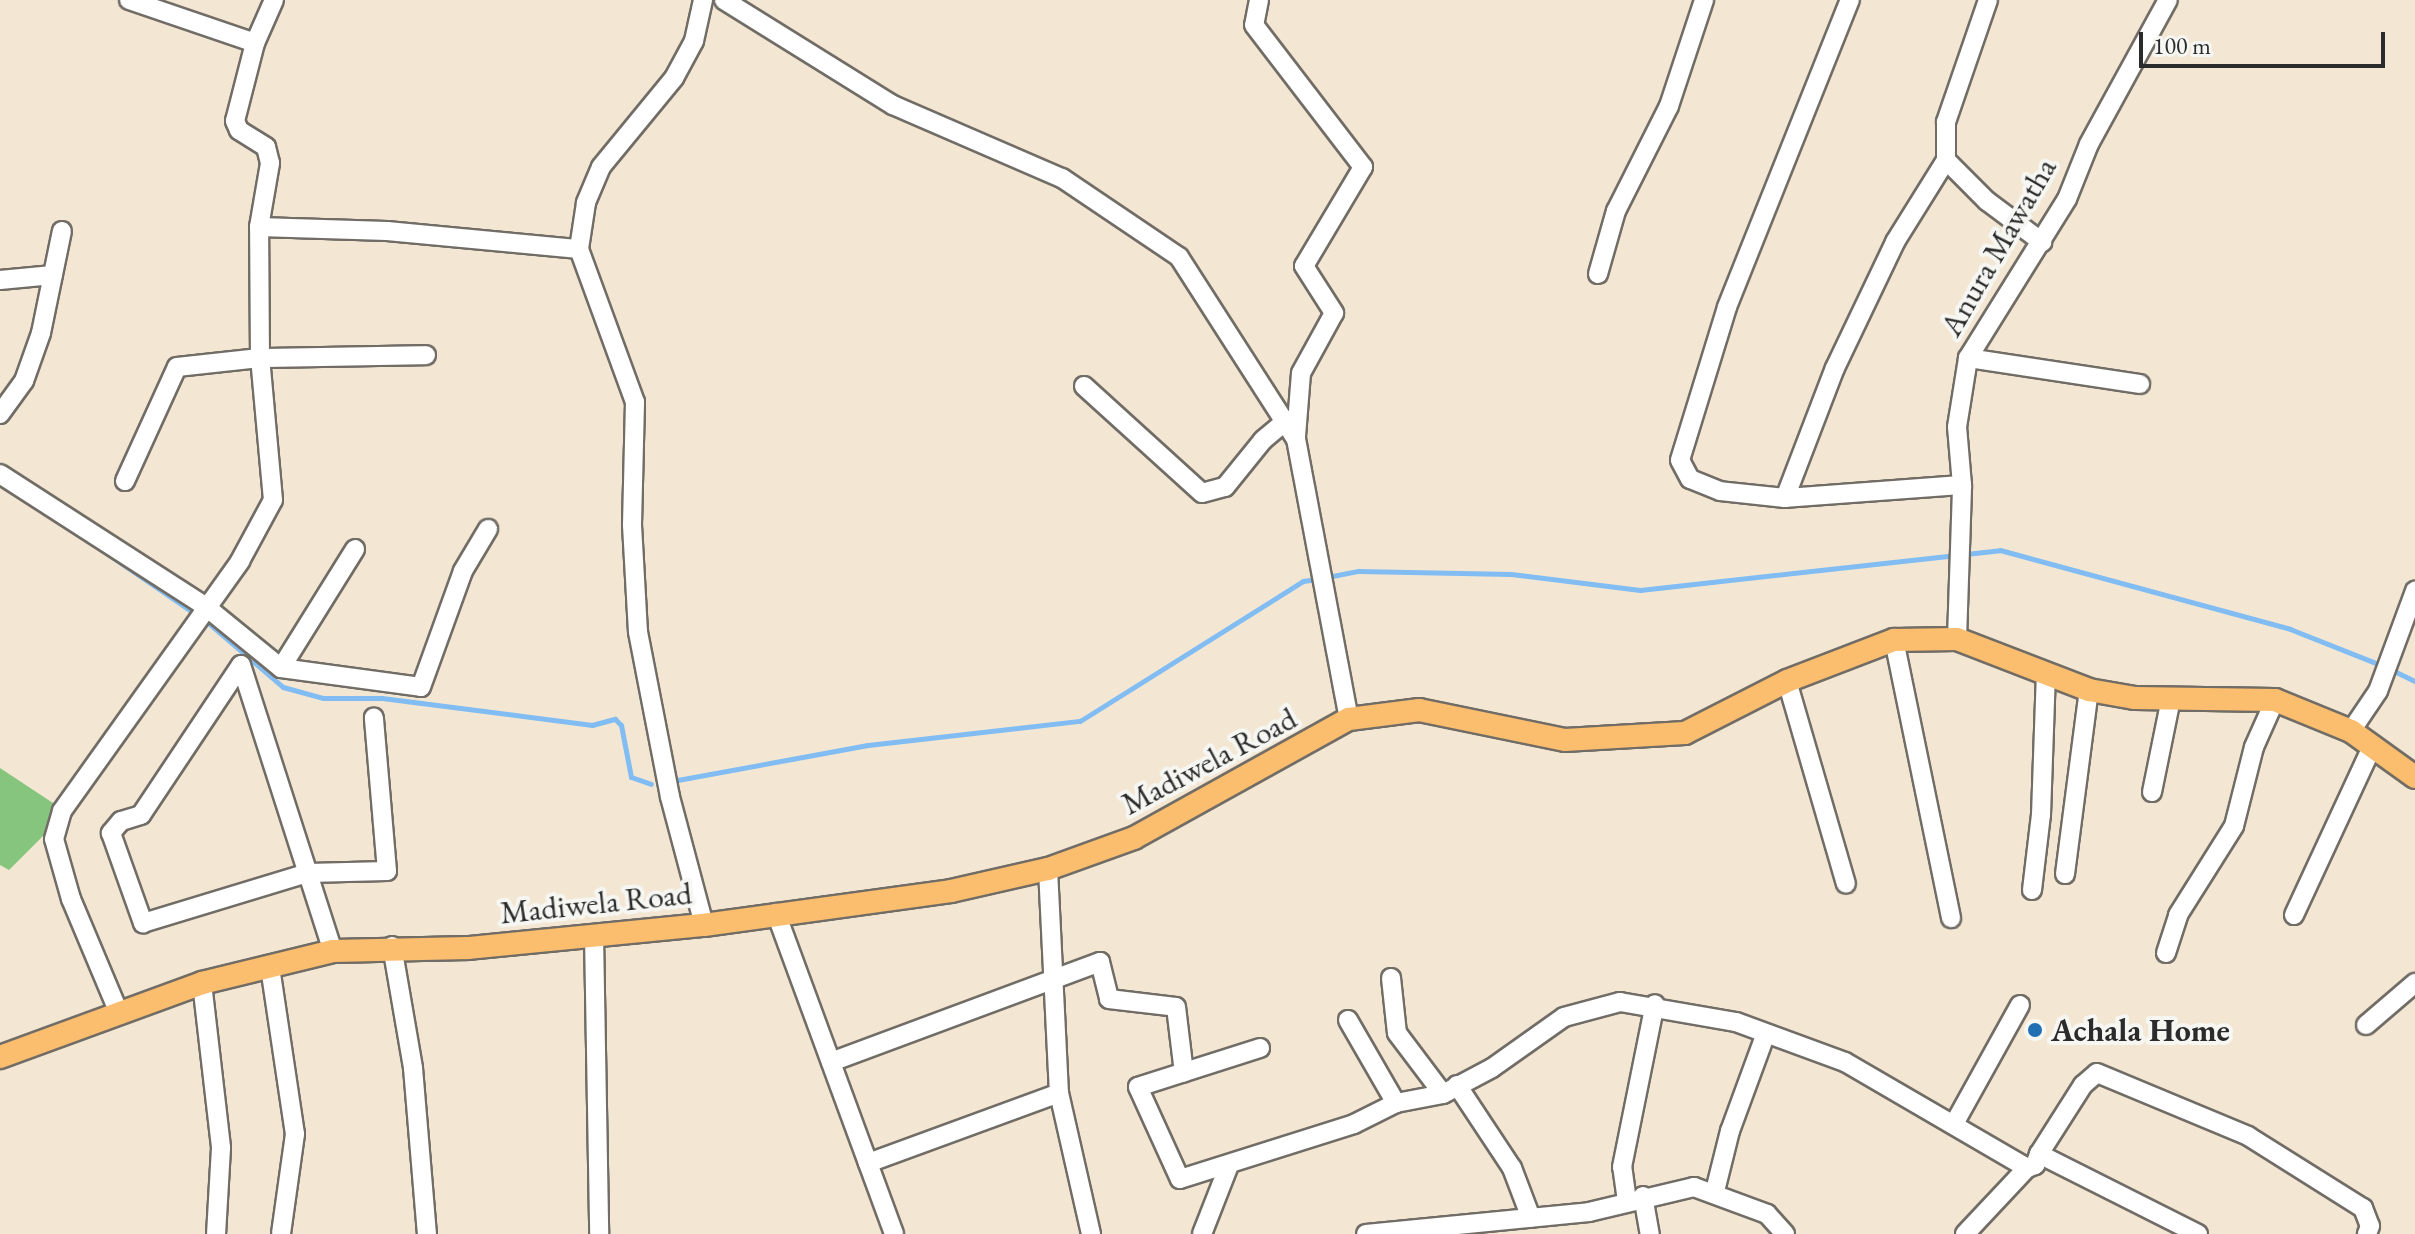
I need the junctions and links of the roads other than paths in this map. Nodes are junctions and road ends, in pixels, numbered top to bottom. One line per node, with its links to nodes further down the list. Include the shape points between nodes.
1 (129, 0): 10 (street)
2 (274, 0): 10 (street)
3 (703, 0): 15 (street, via 694,41 674,78 601,167 586,203)
4 (724, 0): 25 (street, via 893,105 1062,178 1179,257)
5 (1259, 0): 26 (street, via 1254,25 1363,167 1304,266 1334,313 1301,373)
6 (1704, 0): 16 (street, via 1669,106 1616,211)
7 (1850, 0): 30 (street, via 1727,307 1680,460 1690,479 1720,491)
8 (1988, 0): 11 (street, via 1946,122)
9 (2168, 0): 14 (street, Anura Mawatha)
10 (255, 43): 12 (street, via 235,121 239,130 266,147 270,163)
11 (1946, 160): 14 (street, via 1987,201); 30 (street, via 1895,242 1835,368)
12 (259, 227): 15 (street, via 387,231); 20 (street)
13 (62, 231): 17 (street)
14 (2042, 242): 21 (street, Anura Mawatha)
15 (579, 249): 57 (street, via 635,402 632,525 638,632 670,797)
16 (1598, 274)
17 (53, 275): 18 (street); 24 (street, via 24,381)
18 (0, 280)
19 (426, 355): 20 (street)
20 (260, 358): 28 (street, via 177,367); 34 (street, via 273,500 240,561)
21 (1968, 358): 22 (street); 29 (street, Anura Mawatha, via 1957,427)
22 (2140, 384)
23 (1084, 386): 25 (street, via 1202,493 1225,487 1263,440)
24 (0, 414)
25 (1287, 420): 26 (street)
26 (1296, 439): 44 (street)
27 (0, 474): 34 (street)
28 (125, 481)
29 (1962, 485): 30 (street); 35 (street, Anura Mawatha)
30 (1785, 498)
31 (488, 529): 37 (street, via 463,571 421,687)
32 (355, 549): 37 (street)
33 (2415, 591): 45 (street, via 2378,691)
34 (200, 613): 37 (street); 69 (street, via 62,811 54,839 71,899)
35 (1957, 639): 36 (main road, Madiwela Road); 38 (main road, Madiwela Road)
36 (1894, 640): 39 (main road, Madiwela Road); 56 (street)
37 (281, 668)
38 (2046, 673): 40 (main road, Madiwela Road); 53 (street, via 2041,815)
39 (1787, 681): 44 (main road, Madiwela Road, via 1685,733 1565,740 1419,710); 52 (street)
40 (2089, 690): 41 (main road, Madiwela Road); 51 (street)
41 (2171, 699): 42 (main road, Madiwela Road); 48 (street)
42 (2275, 700): 45 (main road, Madiwela Road); 61 (street, via 2254,747 2234,826 2178,915)
43 (374, 718): 50 (street, via 387,871)
44 (1349, 719): 49 (main road, Madiwela Road, via 1134,838)
45 (2351, 731): 46 (main road, Madiwela Road)
46 (2373, 745): 47 (main road, Madiwela Road); 55 (street)
47 (2415, 777)
48 (2152, 792)
49 (1048, 869): 54 (main road, Madiwela Road, via 951,891); 64 (street)
50 (308, 873): 50 (street, via 294,828 241,665 141,815 121,821 111,833 143,923); 60 (street)
51 (2065, 874)
52 (1846, 884)
53 (2032, 890)
54 (776, 913): 57 (main road, Madiwela Road); 75 (street)
55 (2294, 915)
56 (1951, 918)
57 (704, 925): 58 (main road, Madiwela Road)
58 (594, 935): 59 (main road, Madiwela Road, via 468,948); 91 (street)
59 (392, 946): 60 (main road, Madiwela Road); 90 (street, via 413,1068)
60 (333, 951): 62 (main road, Madiwela Road)
61 (2166, 953)
62 (270, 967): 65 (main road, Madiwela Road); 88 (street, via 295,1134)
63 (1391, 978): 77 (street, via 1397,1033)
64 (1057, 980): 75 (street); 76 (street, via 1100,962 1109,999 1176,1007); 78 (street)
65 (202, 983): 69 (main road, Madiwela Road); 89 (street, via 221,1148)
66 (2415, 983): 71 (street)
67 (1655, 1004): 72 (street, via 1736,1022); 77 (street, via 1620,1002 1564,1017 1492,1068); 85 (street, via 1622,1167)
68 (2020, 1005): 80 (street)
69 (119, 1013): 74 (main road, Madiwela Road)
70 (1348, 1020): 79 (street)
71 (2366, 1025)
72 (1765, 1036): 80 (street, via 1845,1062); 84 (street, via 1730,1131)
73 (1260, 1048): 76 (street)
74 (0, 1057)
75 (831, 1062): 82 (street)
76 (1184, 1073): 83 (street, via 1138,1087 1180,1179)
77 (1450, 1090): 79 (street); 86 (street, via 1512,1168)
78 (1059, 1093): 82 (street); 93 (street)
79 (1396, 1103): 83 (street, via 1354,1124)
80 (1954, 1124): 81 (street)
81 (2033, 1161): 87 (street); 98 (street); 99 (street, via 2083,1085 2097,1073 2248,1136 2363,1208 2370,1226)
82 (868, 1163): 92 (street)
83 (1229, 1165): 94 (street)
84 (1715, 1191): 85 (street, via 1694,1187); 97 (street, via 1767,1214)
85 (1635, 1198): 86 (street, via 1589,1212); 96 (street)
86 (1531, 1218): 95 (street)
87 (1972, 1232)
88 (281, 1233)
89 (216, 1234)
90 (427, 1234)
91 (599, 1234)
92 (894, 1234)
93 (1091, 1234)
94 (1202, 1234)
95 (1366, 1234)
96 (1650, 1234)
97 (1785, 1234)
98 (2198, 1234)
99 (2367, 1234)

